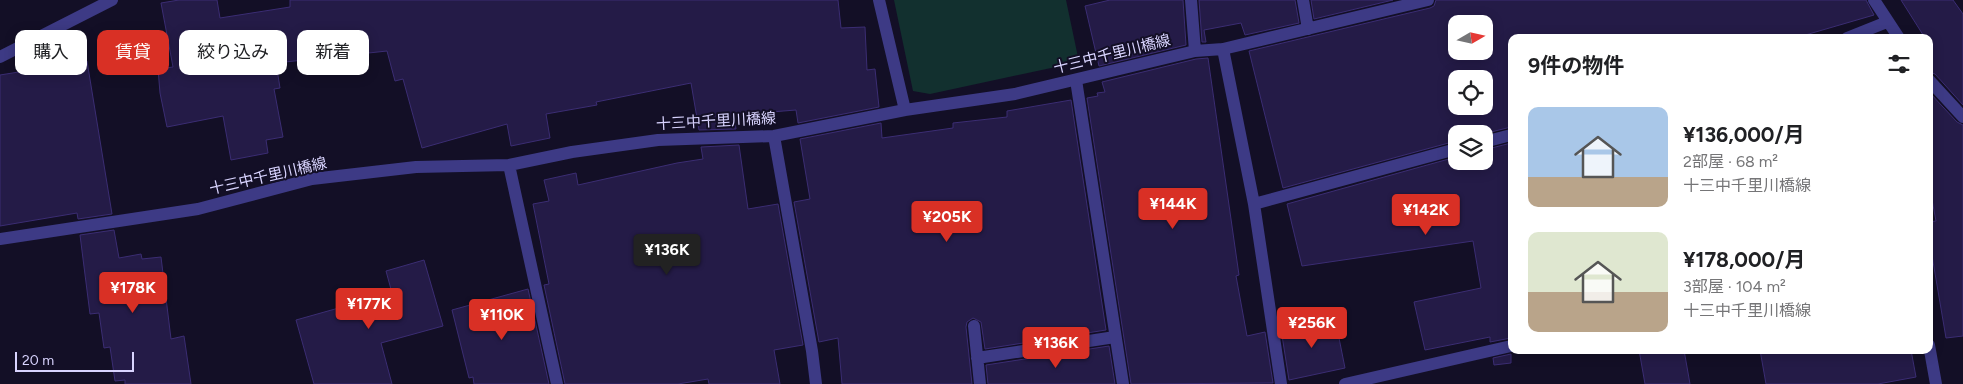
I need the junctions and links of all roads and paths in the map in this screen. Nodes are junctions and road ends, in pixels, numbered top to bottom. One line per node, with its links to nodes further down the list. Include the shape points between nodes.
1 (112, 0): 13 (street)
2 (879, 0): 16 (street)
3 (1191, 0): 12 (street)
4 (1303, 0): 8 (street)
5 (1428, 0): 8 (street, 十三中千里川橋線)
6 (1874, 0): 7 (street)
7 (1888, 22): 9 (street); 10 (street)
8 (1308, 29): 11 (street, 十三中千里川橋線)
9 (1867, 34)
10 (1896, 34)
11 (1223, 49): 12 (street, 十三中千里川橋線); 23 (street)
12 (1195, 51): 14 (street, 十三中千里川橋線)
13 (0, 57)
14 (1076, 80): 16 (street, 十三中千里川橋線, via 1015,94); 26 (street)
15 (1933, 84): 17 (street)
16 (905, 110): 18 (street, 十三中千里川橋線)
17 (1963, 117)
18 (774, 136): 22 (street, 十三中千里川橋線, via 658,140); 31 (street)
19 (1508, 136): 20 (street)
20 (1493, 140)
21 (1448, 152): 23 (street)
22 (509, 165): 24 (street, 十三中千里川橋線, via 416,167 312,179 198,209); 30 (street)
23 (1254, 204): 34 (street)
24 (0, 239)
25 (974, 326): 29 (street)
26 (1115, 337): 29 (street); 33 (street)
27 (1508, 347): 35 (street)
28 (1931, 354): 36 (street)
29 (977, 358): 32 (street)
30 (557, 384)
31 (816, 384)
32 (980, 384)
33 (1123, 384)
34 (1281, 384)
35 (1345, 384)
36 (1936, 384)

